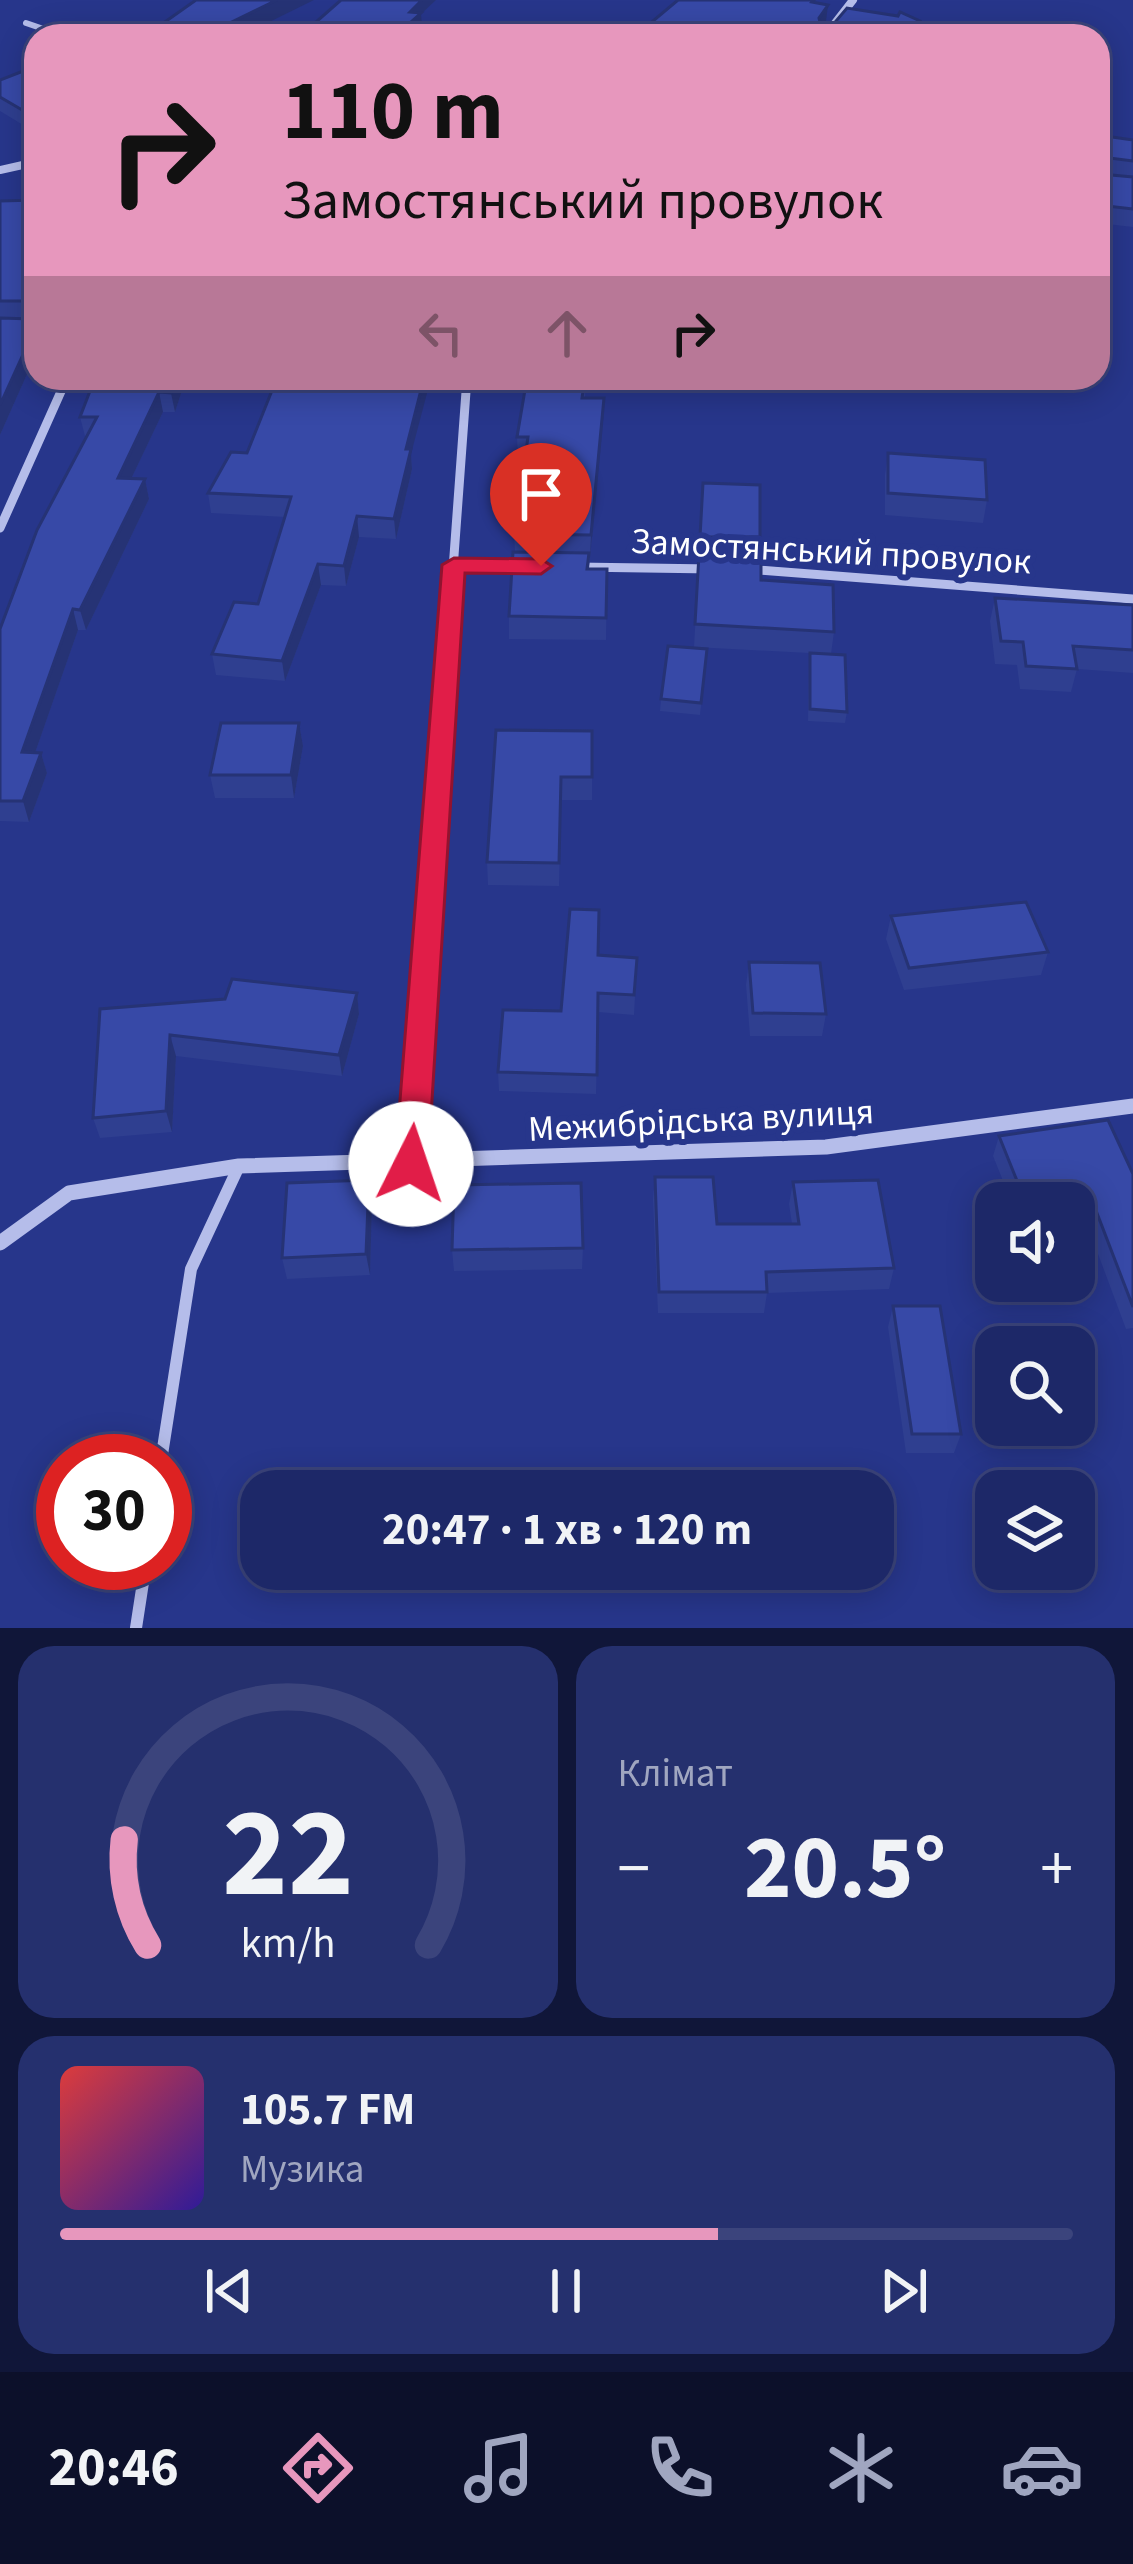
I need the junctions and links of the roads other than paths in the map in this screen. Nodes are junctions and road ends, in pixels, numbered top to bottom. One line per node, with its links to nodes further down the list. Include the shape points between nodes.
1 (853, 0): 4 (street)
2 (26, 23): 3 (lane)
3 (29, 24)
4 (834, 24)
5 (62, 390): 7 (street)
6 (465, 390): 8 (street)
7 (0, 528)
8 (454, 565): 9 (street); 13 (street)
9 (548, 566)
10 (571, 567): 11 (street, Замостянський провулок, via 758,569)
11 (1133, 598)
12 (1133, 1106): 13 (street, Межибрідська вулиця, via 826,1147)
13 (411, 1164): 14 (street, Межибрідська вулиця)
14 (239, 1166): 15 (street, Межибрідська вулиця, via 69,1193); 16 (lane, via 191,1269)
15 (0, 1243)
16 (165, 1434)
17 (142, 1590): 18 (lane)
18 (136, 1628)

